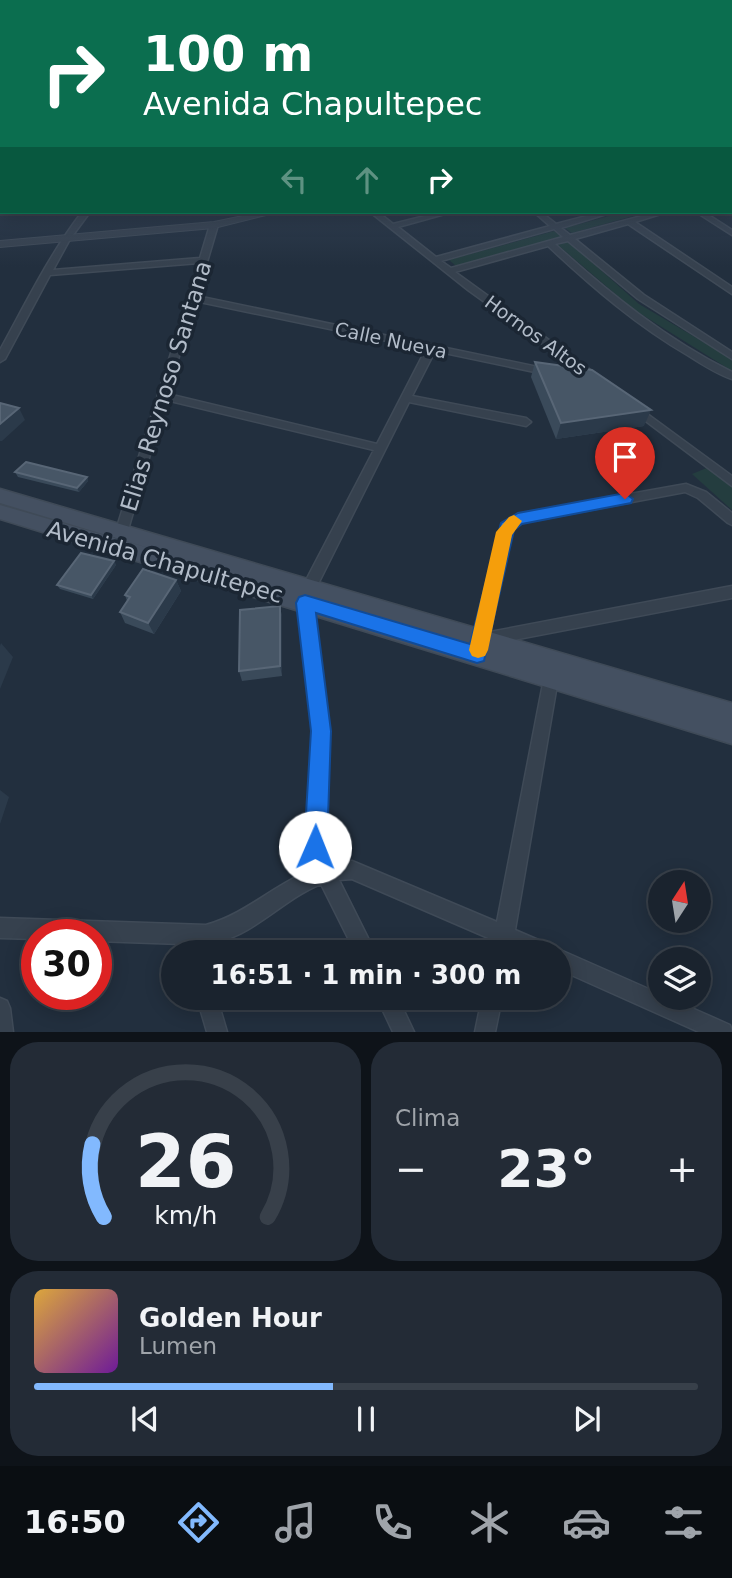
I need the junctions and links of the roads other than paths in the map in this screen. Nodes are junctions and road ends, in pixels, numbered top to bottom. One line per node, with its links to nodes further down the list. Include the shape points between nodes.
1 (84, 214): 15 (street)
2 (264, 214): 10 (street)
3 (377, 214): 11 (street, Hornos Altos)
4 (441, 214): 11 (street)
5 (540, 214): 12 (street)
6 (602, 214): 12 (street)
7 (656, 214): 9 (street)
8 (703, 214): 13 (street)
9 (628, 221): 14 (street); 22 (street)
10 (215, 225): 15 (street); 18 (street, Elias Reynoso Santana)
11 (393, 226): 19 (street, Hornos Altos)
12 (557, 226): 14 (street); 19 (street)
13 (732, 233)
14 (569, 237): 16 (street); 25 (street, via 641,297)
15 (66, 238): 17 (street); 21 (street)
16 (549, 243): 20 (street); 28 (street, via 642,322)
17 (0, 244)
18 (205, 260): 21 (street); 23 (street, Elias Reynoso Santana)
19 (435, 260): 20 (street, Hornos Altos)
20 (449, 271): 27 (street, Hornos Altos)
21 (46, 273): 26 (street)
22 (732, 291)
23 (193, 299): 24 (street, Calle Nueva); 30 (street, Elias Reynoso Santana)
24 (431, 349): 27 (street, Calle Nueva); 31 (street)
25 (732, 356)
26 (0, 359)
27 (590, 374): 29 (street, Hornos Altos)
28 (732, 376)
29 (601, 382)
30 (164, 396): 34 (street); 40 (street, Elias Reynoso Santana)
31 (406, 398): 33 (street); 34 (street)
32 (623, 399): 35 (street)
33 (526, 422)
34 (379, 448): 42 (street)
35 (732, 482)
36 (0, 496): 38 (main road)
37 (7, 514): 38 (main road, via 54,521); 40 (main road, Avenida Chapultepec)
38 (70, 517): 40 (main road)
39 (732, 520): 43 (street, via 686,488 518,519 505,532)
40 (119, 540): 42 (main road, Avenida Chapultepec)
41 (732, 592): 43 (street)
42 (307, 595): 43 (main road, Avenida Chapultepec); 47 (street, via 321,731 315,847)
43 (479, 648): 44 (main road, Avenida Chapultepec)
44 (552, 669): 45 (main road); 46 (main road, Avenida Chapultepec); 52 (street)
45 (732, 715)
46 (732, 732)
47 (324, 872): 49 (street, via 237,926); 50 (street); 51 (street, via 352,870 372,876)
48 (0, 928): 53 (street)
49 (202, 940)
50 (359, 940)
51 (495, 940)
52 (504, 940)
53 (161, 941)
54 (571, 965): 63 (street)
55 (0, 1008): 59 (street)
56 (211, 1010): 60 (street)
57 (393, 1010): 61 (street)
58 (490, 1010): 62 (street)
59 (3, 1032)
60 (217, 1032)
61 (404, 1032)
62 (485, 1032)
63 (723, 1032)

